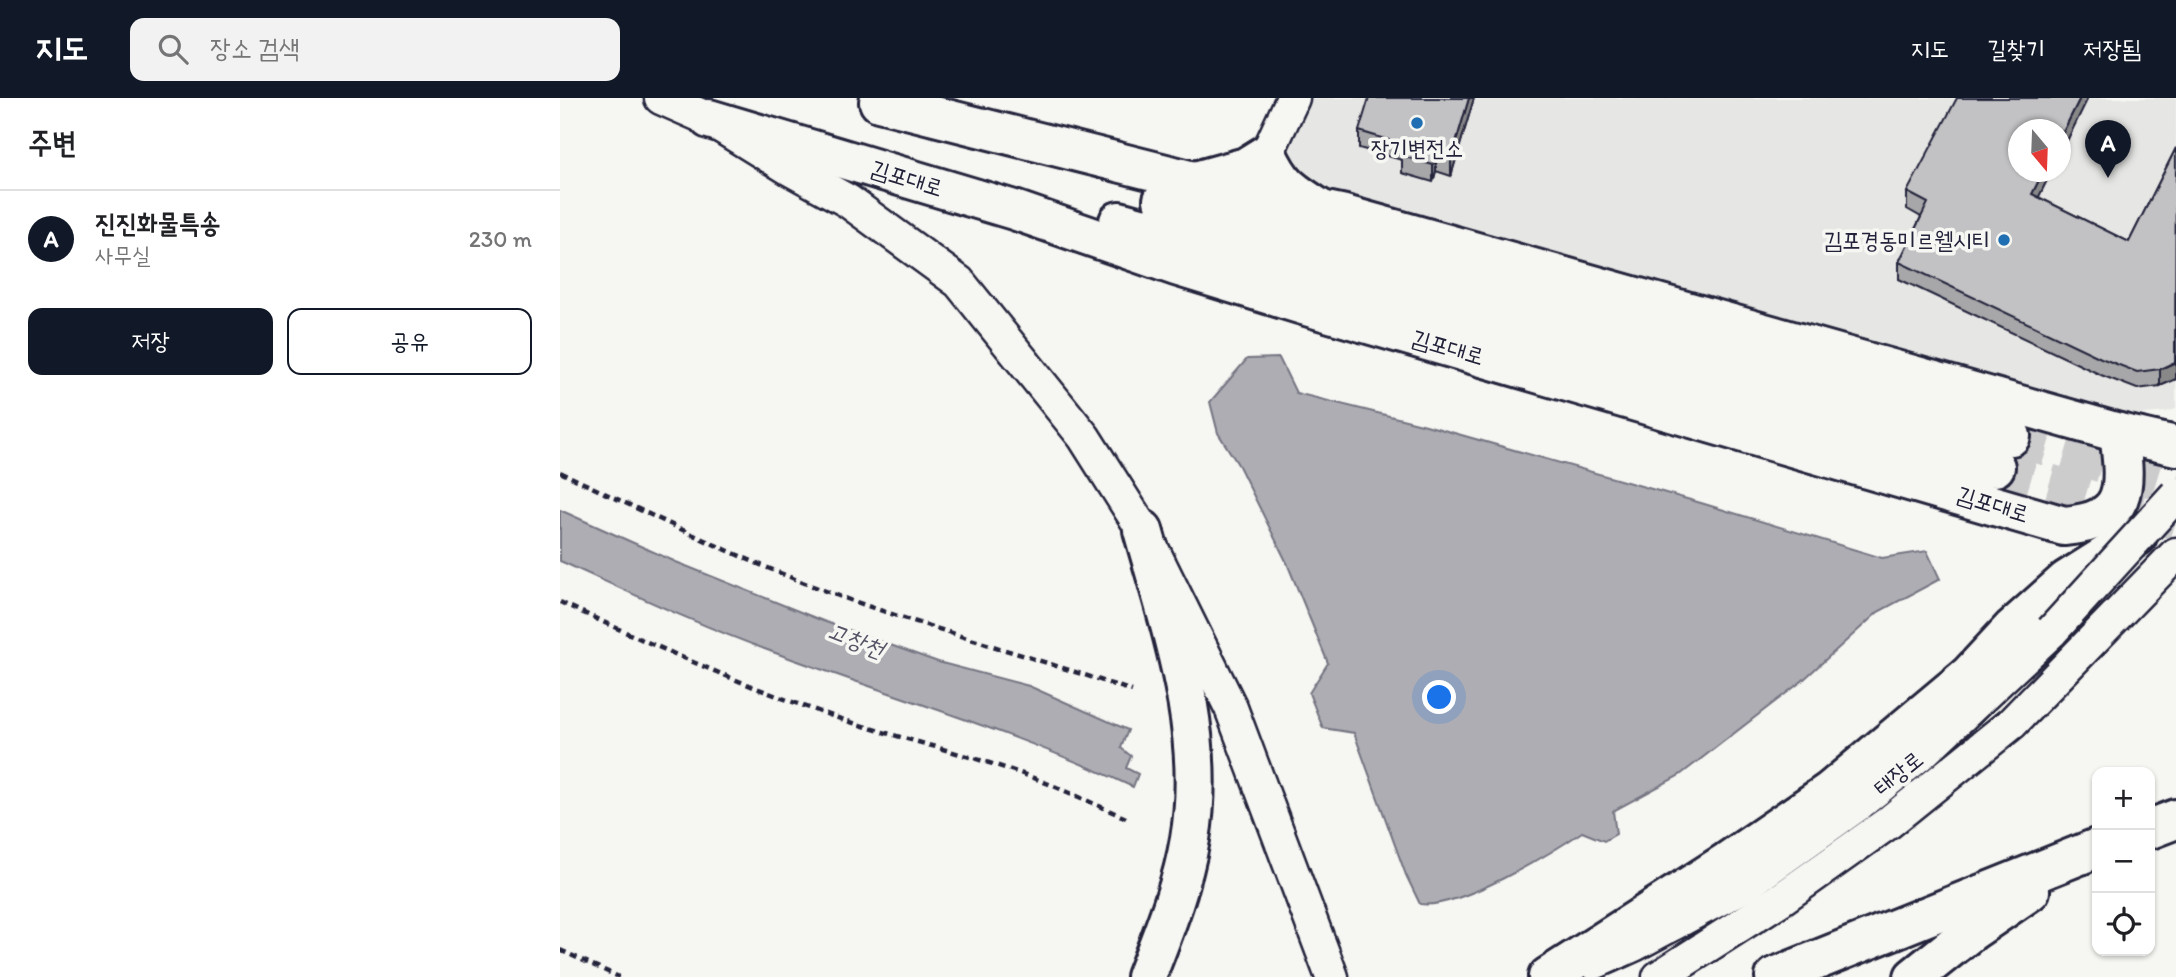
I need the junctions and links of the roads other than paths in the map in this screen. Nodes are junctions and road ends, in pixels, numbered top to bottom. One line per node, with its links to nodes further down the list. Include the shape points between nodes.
1 (661, 98): 4 (street)
2 (1293, 98): 5 (street)
3 (873, 100): 4 (main road, 김포대로, via 988,145 1126,190 1712,356 1874,396 2003,452 1664,378 1135,226 755,106); 6 (main road, 김포대로)
4 (716, 109): 9 (main road, 김포대로, via 1176,266 2064,526 2088,524 2109,513 2119,500 2124,474); 13 (street, via 790,169 848,201 959,282 1084,437)
5 (1267, 154): 6 (main road, via 1246,167); 7 (main road, via 1288,189)
6 (1192, 181): 7 (main road, 김포대로)
7 (1323, 210): 9 (main road, 김포대로)
8 (2176, 425): 9 (street)
9 (2119, 433): 10 (main road, 김포대로)
10 (2176, 446)
11 (2176, 495): 22 (street, 태장로, bridge, via 2052,631 1923,752 1856,807 1755,878 1634,945)
12 (2176, 516): 21 (main road, via 2119,545 2067,580 1970,674 1829,792)
13 (1143, 530): 19 (main road, via 1186,684 1195,765 1190,839 1169,919); 20 (street, via 1231,708)
14 (2176, 554): 23 (street, 태장로, via 2012,723 1888,823)
15 (2176, 819): 16 (main road)
16 (2155, 827)
17 (2092, 850): 24 (main road)
18 (2092, 851): 25 (main road, via 1973,930)
19 (1146, 977)
20 (1332, 977)
21 (1548, 977)
22 (1563, 977)
23 (1659, 977)
24 (1775, 977)
25 (1914, 977)

